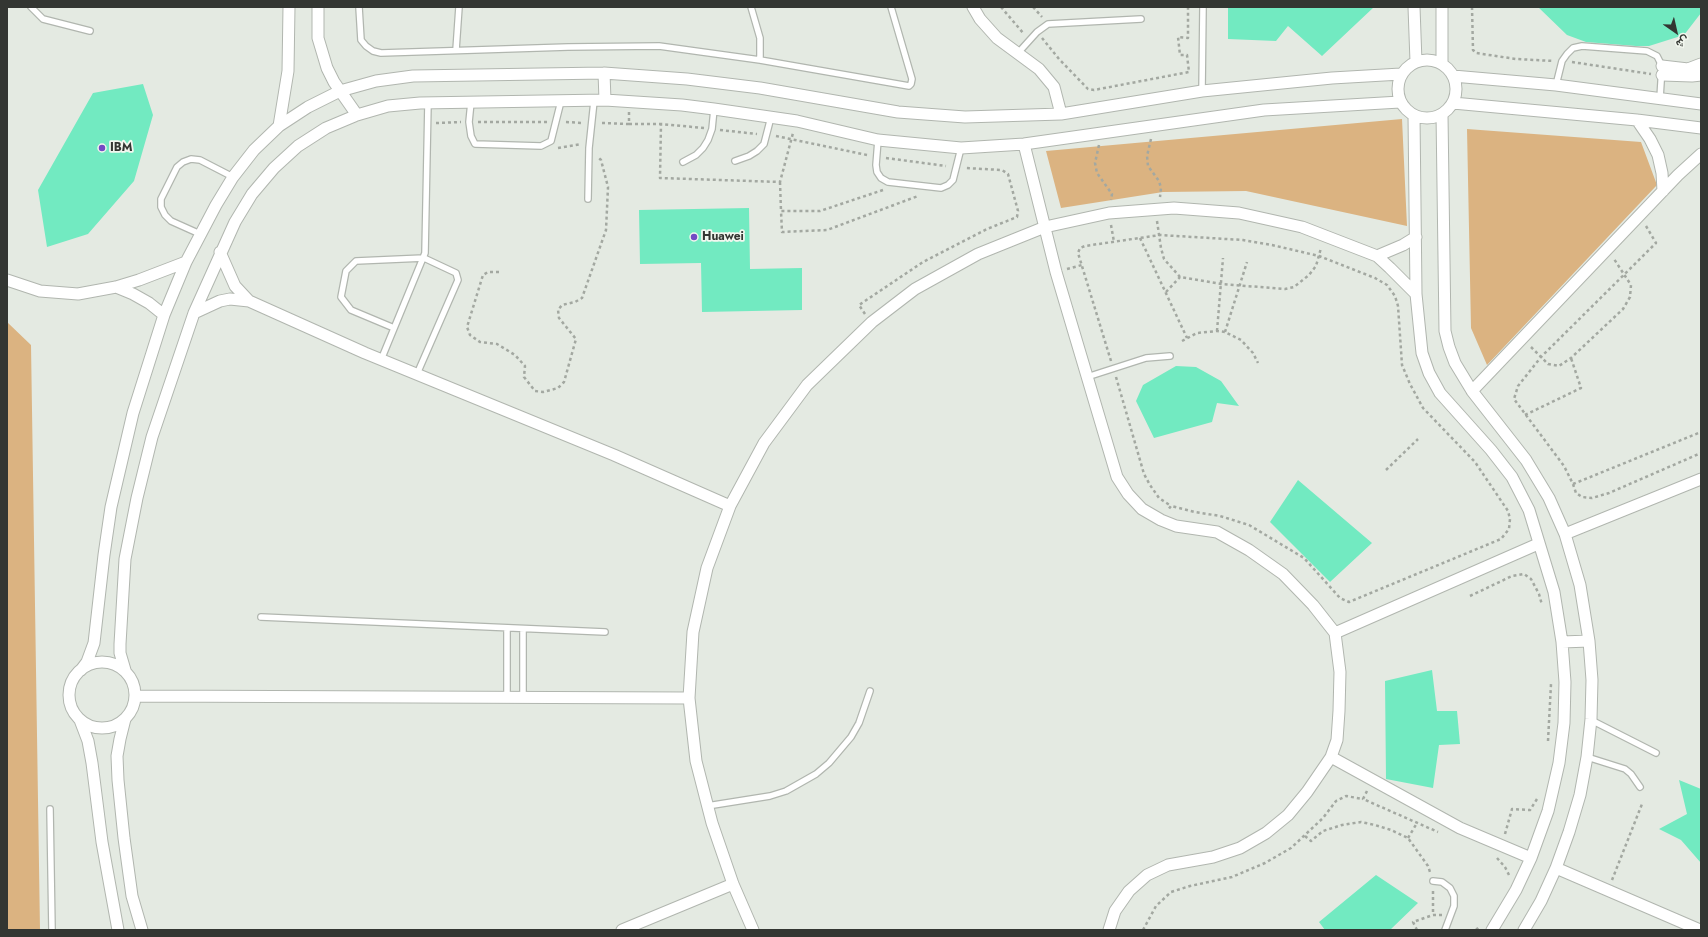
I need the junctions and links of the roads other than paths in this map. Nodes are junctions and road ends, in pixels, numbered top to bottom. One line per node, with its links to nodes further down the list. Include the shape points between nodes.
1 (31, 7): 13 (lane, via 43,19)
2 (289, 7): 43 (street, via 288,71)
3 (318, 7): 26 (street, via 318,38 321,53 326,68)
4 (359, 7): 14 (lane, via 361,40 372,51 381,53)
5 (459, 7): 14 (lane)
6 (751, 7): 16 (lane, via 760,38)
7 (891, 7): 16 (lane, via 912,79 909,86)
8 (973, 7): 15 (street, via 997,38)
9 (1203, 7): 27 (lane)
10 (1414, 7): 17 (street)
11 (1442, 7): 18 (street)
12 (1141, 19): 15 (lane, via 1048,24)
13 (90, 31)
14 (456, 50): 16 (lane, via 659,46)
15 (1018, 53): 37 (street, via 1039,69 1054,87)
16 (760, 60)
17 (1416, 62): 18 (street, via 1429,60); 22 (street)
18 (1442, 64): 24 (street)
19 (1701, 64): 20 (street, via 1688,69)
20 (1662, 70): 23 (street, via 1692,76); 25 (lane, via 1657,56 1647,51 1582,46 1573,48 1562,61); 28 (lane)
21 (604, 74): 26 (street, via 413,76 376,81); 30 (street); 37 (street, via 687,79 760,88 898,112 965,117)
22 (1401, 74): 27 (street); 33 (street, via 1398,83)
23 (1701, 75)
24 (1453, 76): 25 (street); 34 (street, via 1456,90)
25 (1556, 85): 28 (street)
26 (340, 91): 39 (street); 43 (street, via 308,107)
27 (1202, 91): 37 (street)
28 (1660, 98): 35 (street)
29 (561, 100): 30 (street); 32 (street); 32 (lane, via 551,141 541,146 475,144 471,136)
30 (599, 101): 36 (street); 53 (lane, via 588,148)
31 (428, 102): 32 (street); 39 (street, via 388,106); 59 (lane)
32 (471, 102)
33 (1400, 102): 40 (street); 46 (street, via 1264,110)
34 (1453, 103): 38 (street); 42 (street)
35 (1701, 104)
36 (714, 109): 41 (street); 49 (lane, via 712,129 703,148)
37 (1061, 114)
38 (1442, 114): 40 (street, via 1428,118); 72 (street, via 1445,331 1455,363)
39 (357, 115): 57 (street, via 326,128 298,146 274,168 252,194 234,222)
40 (1414, 115): 56 (street)
41 (771, 117): 45 (street); 50 (lane, via 764,144 757,151)
42 (1637, 120): 44 (street); 52 (street, via 1658,155)
43 (279, 126): 51 (street, via 254,150)
44 (1701, 128)
45 (878, 140): 47 (street); 47 (lane, via 877,172 881,178 888,182 941,188 953,180)
46 (1024, 144): 47 (street); 54 (street)
47 (961, 148)
48 (1701, 154): 52 (street)
49 (683, 162)
50 (735, 162)
51 (233, 177): 55 (street); 55 (lane, via 200,160 187,160 177,167 161,199 161,207 171,221)
52 (1663, 191): 72 (street)
53 (588, 199)
54 (1045, 228): 58 (street, via 1109,213 1174,208 1239,213 1302,227); 71 (street); 74 (street, via 978,254 914,289 872,322 807,385 764,443)
55 (200, 234): 60 (street)
56 (1416, 237): 58 (street); 63 (street)
57 (220, 252): 64 (street, via 235,286); 65 (street)
58 (1377, 256): 63 (street)
59 (424, 258): 67 (lane); 67 (lane, via 356,261 346,271 341,297 351,310); 70 (lane, via 456,273 458,280)
60 (186, 262): 62 (street); 66 (street)
61 (7, 280): 62 (street, via 40,291 70,294)
62 (116, 287): 66 (street, via 149,303)
63 (1416, 294): 76 (street, via 1422,353 1429,373 1440,393 1512,477 1528,510)
64 (249, 301): 65 (street, via 225,300); 69 (street)
65 (194, 313): 85 (street, via 152,437 125,559 120,653)
66 (164, 315): 84 (street, via 133,412 121,460 111,507 94,643 92,653)
67 (394, 328): 69 (lane)
68 (1170, 356): 71 (lane, via 1146,358)
69 (381, 360): 70 (street)
70 (417, 374): 74 (street)
71 (1087, 377): 81 (street, via 1117,477 1142,509 1176,526 1217,532 1248,550 1283,574 1313,605)
72 (1472, 391): 75 (street, via 1526,460)
73 (1701, 479): 75 (street)
74 (730, 506): 90 (street, via 707,568 695,625)
75 (1565, 534): 82 (street, via 1580,585)
76 (1538, 544): 81 (street); 83 (street, via 1554,592)
77 (261, 617): 78 (lane)
78 (507, 628): 79 (lane); 88 (lane)
79 (523, 629): 80 (lane); 89 (lane)
80 (605, 632)
81 (1335, 633): 95 (street, via 1340,672 1340,711 1337,740)
82 (1589, 641): 83 (street); 93 (street, via 1592,680)
83 (1562, 642): 100 (street, via 1565,682 1564,723 1559,763 1548,811)
84 (81, 670): 85 (street, via 98,662 108,662); 92 (street, via 75,677 69,695 70,704)
85 (125, 670): 87 (street, via 131,678)
86 (870, 691): 98 (lane, via 859,723 850,737 837,755 816,774 786,791 770,796)
87 (136, 696): 88 (street); 91 (street, via 131,712)
88 (507, 697): 89 (street)
89 (523, 697): 90 (street)
90 (689, 698): 98 (street, via 696,761)
91 (126, 718): 92 (street, via 108,728 98,728); 106 (street, via 117,756 118,780 132,896)
92 (80, 720): 105 (street, via 88,741 92,763 102,842)
93 (1591, 720): 94 (lane); 96 (street)
94 (1656, 753)
95 (1331, 757): 100 (street, via 1460,828); 109 (street, via 1308,792 1266,833 1240,848 1213,857 1168,865 1147,875 1129,891 1115,911)
96 (1587, 757): 97 (lane, via 1625,769 1637,780); 101 (street, via 1576,810)
97 (1640, 787)
98 (707, 806): 103 (street)
99 (50, 809): 104 (lane)
100 (1531, 858): 111 (street, via 1516,890)
101 (1556, 868): 112 (street); 113 (street)
102 (1432, 881): 110 (lane, via 1442,882 1450,888 1454,896 1454,906)
103 (733, 884): 107 (street); 108 (street)
104 (52, 930)
105 (118, 930)
106 (142, 930)
107 (622, 930)
108 (753, 930)
109 (1109, 930)
110 (1444, 930)
111 (1492, 930)
112 (1524, 930)
113 (1700, 930)

